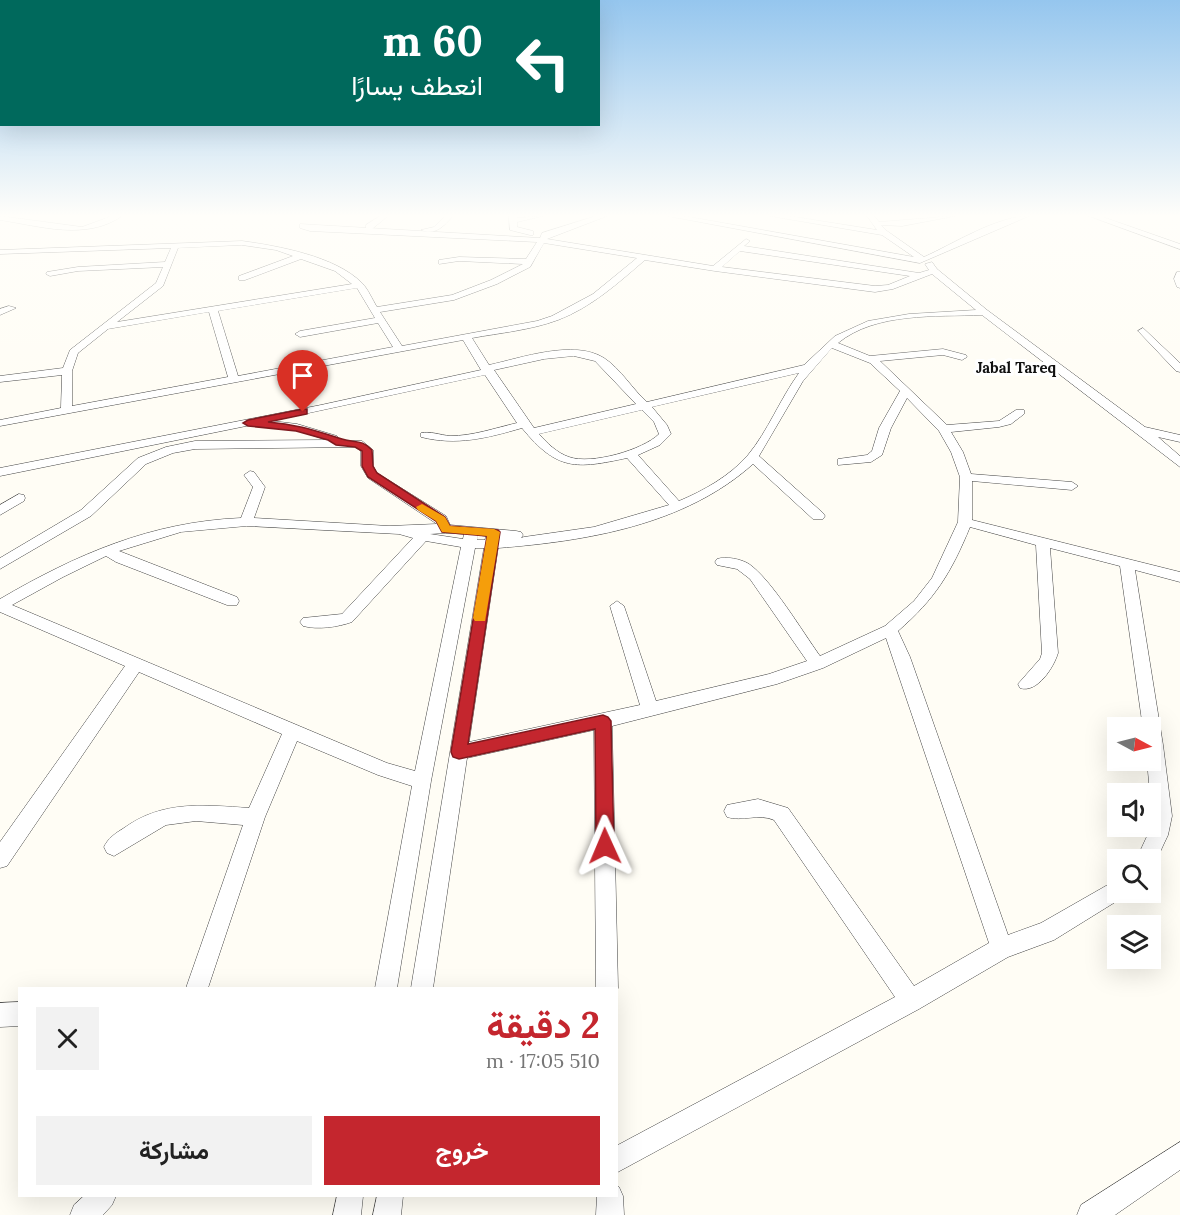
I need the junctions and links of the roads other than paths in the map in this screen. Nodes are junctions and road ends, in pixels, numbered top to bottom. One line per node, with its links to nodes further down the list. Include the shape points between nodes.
1 (57, 273): 10 (street)
2 (165, 273): 22 (street, via 160,284)
3 (256, 273): 13 (street)
4 (343, 273): 14 (street)
5 (514, 273): 18 (street, via 460,295)
6 (625, 273): 25 (street, via 591,301 567,314)
7 (744, 273): 12 (street, via 874,289 889,289)
8 (903, 273): 12 (street)
9 (941, 273): 20 (street)
10 (50, 274)
11 (1180, 274): 15 (street)
12 (918, 275)
13 (242, 278)
14 (359, 285): 17 (street); 18 (street)
15 (1180, 285)
16 (12, 308): 19 (street)
17 (213, 309): 22 (street); 35 (street)
18 (375, 310): 21 (street)
19 (0, 312)
20 (984, 312): 26 (street, via 882,322 846,334); 44 (street)
21 (381, 320): 24 (street); 27 (street)
22 (104, 327): 33 (street, via 73,352)
23 (1143, 331): 31 (street)
24 (300, 334)
25 (466, 337): 27 (street); 32 (street)
26 (831, 344): 29 (street); 30 (street)
27 (399, 349): 35 (street)
28 (962, 357): 29 (street, via 943,351)
29 (870, 358): 36 (street)
30 (806, 368): 37 (street); 49 (street)
31 (1180, 369)
32 (488, 370): 37 (street, via 565,353 590,355 605,364); 41 (street); 42 (street)
33 (67, 371): 34 (street); 38 (street)
34 (0, 379)
35 (234, 380): 38 (street)
36 (906, 390): 43 (street); 50 (street, via 885,428 878,452 871,458)
37 (644, 406): 42 (street); 48 (street, via 664,429 664,435 655,444)
38 (67, 411): 40 (street)
39 (1020, 412): 43 (street, via 999,424)
40 (0, 423)
41 (248, 423): 47 (street, via 297,428); 52 (street)
42 (528, 428): 45 (street, via 453,440); 48 (street, via 554,456 572,462 593,463)
43 (944, 429): 54 (street)
44 (1140, 429): 46 (street); 51 (street)
45 (425, 435)
46 (1180, 439)
47 (340, 443): 62 (street, via 357,443 367,450 367,466 372,475 441,519); 69 (street, via 195,445 162,453 142,461 86,513)
48 (630, 454): 57 (street)
49 (753, 457): 57 (street, via 722,482); 59 (street)
50 (842, 462)
51 (1180, 463)
52 (0, 472)
53 (250, 475): 60 (street, via 259,487)
54 (966, 477): 55 (street); 61 (street)
55 (1072, 486)
56 (19, 498): 58 (street)
57 (677, 507): 65 (street, via 605,529 545,538)
58 (0, 511)
59 (818, 516)
60 (246, 522): 63 (street); 67 (street, via 176,530)
61 (964, 522): 66 (street); 76 (street, via 938,580 919,605)
62 (446, 529): 63 (street); 64 (street)
63 (424, 533): 64 (street); 75 (street, via 347,618)
64 (470, 536): 65 (street); 84 (street)
65 (493, 538): 83 (street)
66 (1043, 542): 70 (street); 79 (street, via 1050,653 1047,662)
67 (106, 550): 72 (street); 73 (street, via 61,570)
68 (722, 562): 77 (street, via 741,565 755,576)
69 (0, 564)
70 (1126, 564): 71 (street); 88 (street, via 1162,816)
71 (1180, 577)
72 (232, 601)
73 (0, 606): 78 (street)
74 (617, 606): 80 (street)
75 (308, 622)
76 (890, 630): 77 (street); 91 (street)
77 (817, 664): 80 (street, via 771,680)
78 (135, 665): 82 (street); 89 (street)
79 (1026, 684)
80 (650, 708): 81 (street)
81 (603, 721): 83 (street); 95 (street)
82 (292, 732): 84 (street, via 384,770); 86 (street)
83 (459, 752): 94 (street)
84 (422, 781): 93 (street)
85 (734, 811): 96 (street, via 754,805 781,814)
86 (255, 817): 87 (street, via 181,812 165,815 134,830); 92 (street)
87 (114, 847)
88 (1151, 849)
89 (0, 859)
90 (1107, 896): 91 (street, via 1046,932)
91 (1002, 948): 96 (street)
92 (197, 987)
93 (386, 987)
94 (422, 987)
95 (607, 987)
96 (911, 1001): 100 (street)
97 (18, 1014): 98 (street)
98 (0, 1015)
99 (1180, 1155): 109 (street)
100 (618, 1159)
101 (103, 1197): 105 (street)
102 (350, 1197): 106 (street)
103 (390, 1197): 107 (street)
104 (610, 1197): 108 (street)
105 (84, 1215)
106 (347, 1215)
107 (387, 1215)
108 (610, 1215)
109 (1091, 1215)

